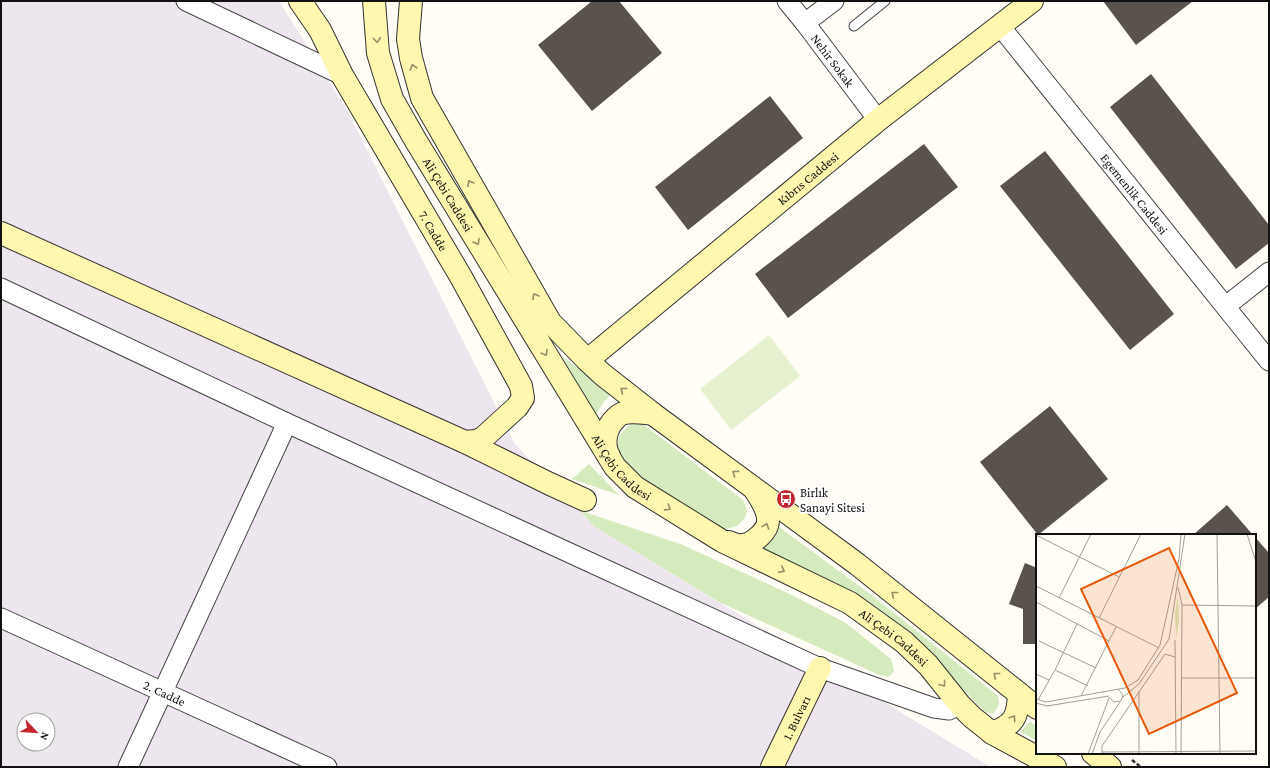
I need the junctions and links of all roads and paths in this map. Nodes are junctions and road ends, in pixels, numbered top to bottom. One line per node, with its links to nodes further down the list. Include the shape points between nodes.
1 (186, 1): 12 (street)
2 (300, 1): 12 (main road, 7. Cadde, via 320,30)
3 (374, 1): 23 (main road, Ali Çebi Caddesi, one-way to 23, via 378,53 392,99)
4 (411, 1): 18 (main road, Ali Çebi Caddesi, one-way to 4, via 550,322 422,98 408,39)
5 (787, 1): 9 (street, Nehir Sokak)
6 (834, 1): 9 (street)
7 (885, 1): 10 (lane)
8 (1032, 1): 11 (main road, Kıbrıs Caddesi)
9 (805, 23): 13 (street, Nehir Sokak)
10 (854, 26)
11 (1000, 26): 13 (main road, Kıbrıs Caddesi); 17 (street, Egemenlik Caddesi)
12 (342, 75): 22 (main road, 7. Cadde, via 461,277 521,386 522,398 517,407 483,438)
13 (878, 120): 18 (main road, Kıbrıs Caddesi)
14 (1, 233): 22 (main road)
15 (1269, 272): 17 (street)
16 (1, 288): 21 (street)
17 (1226, 306): 19 (street, Egemenlik Caddesi)
18 (587, 360): 20 (main road, Ali Çebi Caddesi, one-way to 18)
19 (1269, 361)
20 (653, 414): 23 (main road, via 621,414 609,426 605,440 607,452); 24 (main road, Ali Çebi Caddesi, one-way to 20)
21 (286, 423): 28 (street); 29 (street)
22 (465, 442): 25 (main road)
23 (615, 467): 26 (main road, Ali Çebi Caddesi, one-way to 26, via 635,487)
24 (754, 488): 26 (main road, one-way to 24, via 742,546 753,542 764,532 769,521 764,505); 30 (main road, Ali Çebi Caddesi, one-way to 24, via 856,564)
25 (585, 500)
26 (722, 541): 31 (main road, Ali Çebi Caddesi, one-way to 31, via 850,603 904,642 928,665)
27 (1, 618): 29 (street, 2. Cadde)
28 (820, 668): 31 (street, via 934,708 949,710); 37 (main road, 1. Bulvarı)
29 (162, 692): 35 (street); 36 (street, 2. Cadde)
30 (1019, 694): 32 (main road, Ali Çebi Caddesi); 33 (main road, one-way to 30, via 1004,729 1013,720 1018,709)
31 (960, 705): 33 (main road, Ali Çebi Caddesi)
32 (1036, 707)
33 (992, 733): 38 (main road, Ali Çebi Caddesi)
34 (1094, 754): 39 (main road)
35 (128, 767)
36 (327, 767)
37 (772, 767)
38 (1055, 767)
39 (1110, 767)

